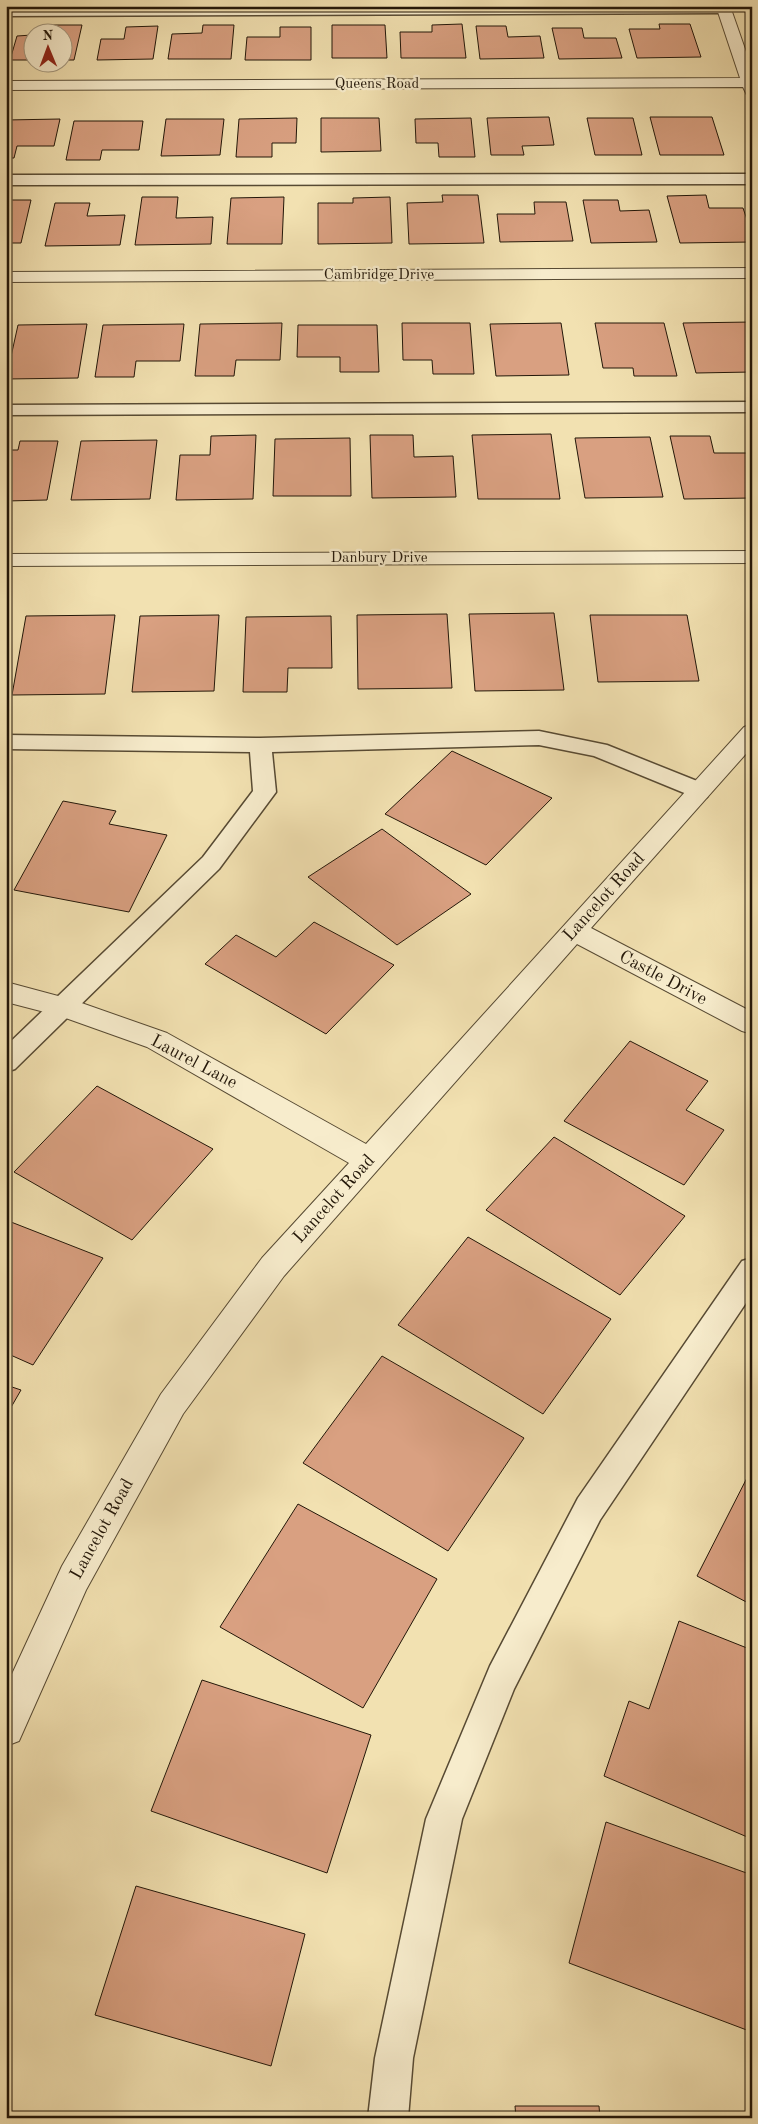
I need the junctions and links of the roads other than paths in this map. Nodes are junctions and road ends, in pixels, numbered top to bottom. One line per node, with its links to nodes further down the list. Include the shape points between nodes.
1 (723, 8): 2 (lane); 4 (street)
2 (6, 12)
3 (6, 86): 4 (street, Queens Road)
4 (750, 87)
5 (752, 179): 6 (lane)
6 (6, 180)
7 (752, 273): 8 (street, Cambridge Drive)
8 (6, 277)
9 (752, 407): 10 (lane)
10 (6, 410)
11 (752, 557): 12 (street, Danbury Drive)
12 (6, 560)
13 (752, 732): 16 (street, Lancelot Road)
14 (6, 742): 15 (lane)
15 (260, 745): 16 (lane, via 539,738 599,750); 19 (lane, via 265,792 211,864)
16 (699, 791): 17 (street, Lancelot Road)
17 (574, 931): 20 (street, Castle Drive); 22 (street, Lancelot Road)
18 (6, 992): 19 (street, Laurel Lane)
19 (64, 1007): 21 (lane); 22 (street, Laurel Lane, via 157,1040)
20 (752, 1024)
21 (6, 1062)
22 (369, 1160): 24 (street, Lancelot Road, via 273,1267 172,1404 74,1578)
23 (752, 1270): 25 (lane, via 589,1509 502,1678 444,1819 394,2058)
24 (6, 1728)
25 (388, 2118)

